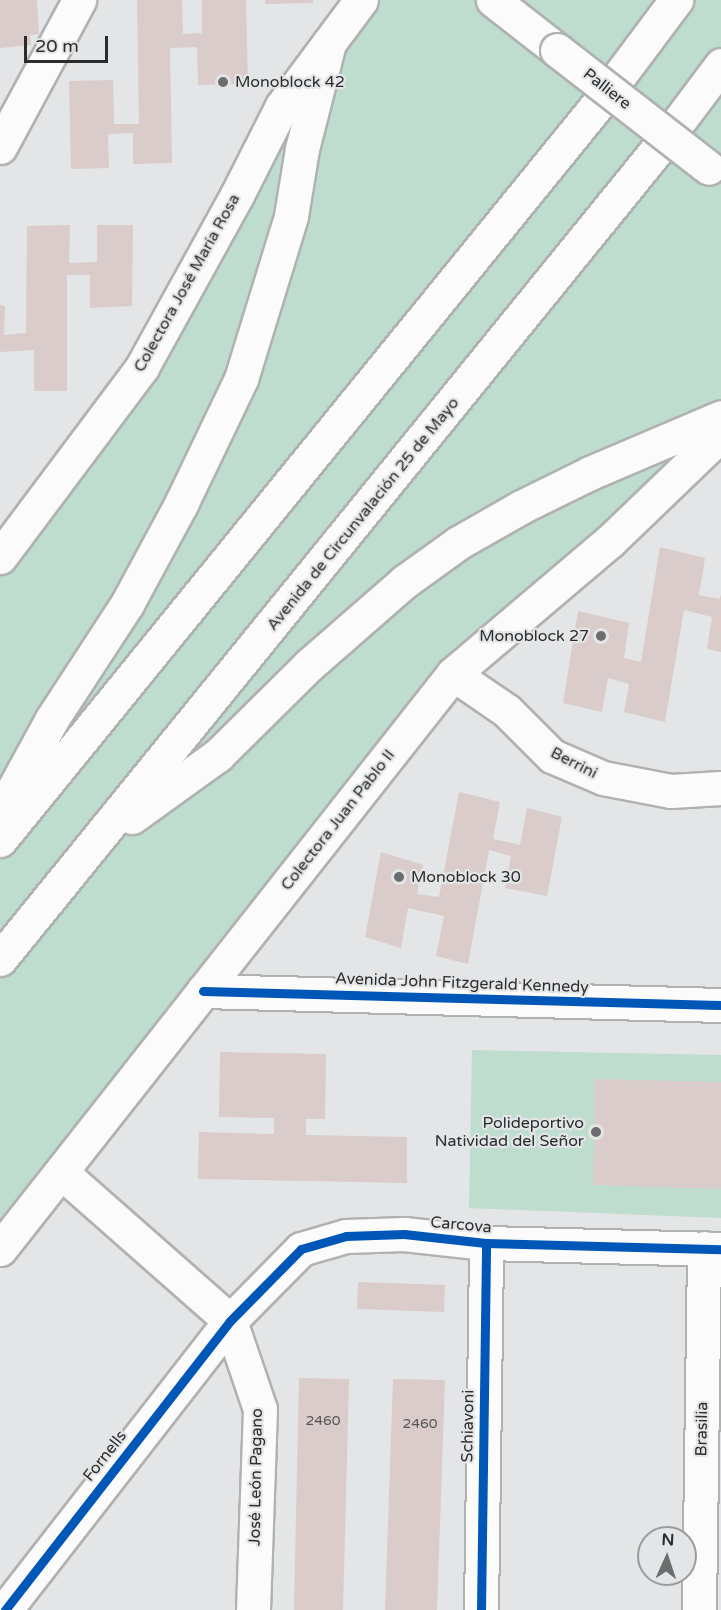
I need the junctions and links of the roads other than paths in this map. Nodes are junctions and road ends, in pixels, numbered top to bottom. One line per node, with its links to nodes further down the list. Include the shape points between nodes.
1 (79, 0): 7 (main road)
2 (361, 0): 5 (main road, Colectora José María Rosa)
3 (493, 0): 8 (main road, Palliere, bridge)
4 (676, 0): 15 (main road, via 599,103)
5 (329, 43): 11 (main road, Colectora José María Rosa, via 282,106 142,367); 14 (main road, via 302,149 291,216 241,379 127,604 52,719)
6 (721, 65): 16 (main road, Avenida de Circunvalación 25 de Mayo, via 664,141)
7 (0, 147)
8 (715, 173)
9 (721, 417): 16 (main road, via 590,473 458,543 404,582 326,650 218,755)
10 (721, 434): 12 (main road, Colectora Juan Pablo II, via 610,541)
11 (0, 557)
12 (453, 674): 13 (main road, Berrini, via 507,711 552,756 603,778 672,791); 18 (main road, Colectora Juan Pablo II)
13 (721, 788)
14 (0, 814)
15 (0, 840)
16 (97, 843): 17 (main road, Avenida de Circunvalación 25 de Mayo)
17 (0, 959)
18 (203, 991): 19 (main road, Avenida John Fitzgerald Kennedy); 20 (main road, Colectora Juan Pablo II)
19 (721, 1005)
20 (61, 1172): 22 (main road, Colectora Juan Pablo II); 24 (main road, José León Pagano)
21 (486, 1243): 23 (main road, Carcova); 24 (main road, Carcova, via 404,1234 346,1236 301,1250); 28 (main road, Schiavoni)
22 (0, 1249)
23 (712, 1249): 25 (main road, Brasilia)
24 (230, 1321): 26 (main road, Fornells); 27 (main road, José León Pagano, via 260,1410)
25 (711, 1474): 29 (main road, Brasilia)
26 (5, 1610)
27 (253, 1610)
28 (481, 1610)
29 (699, 1610)

